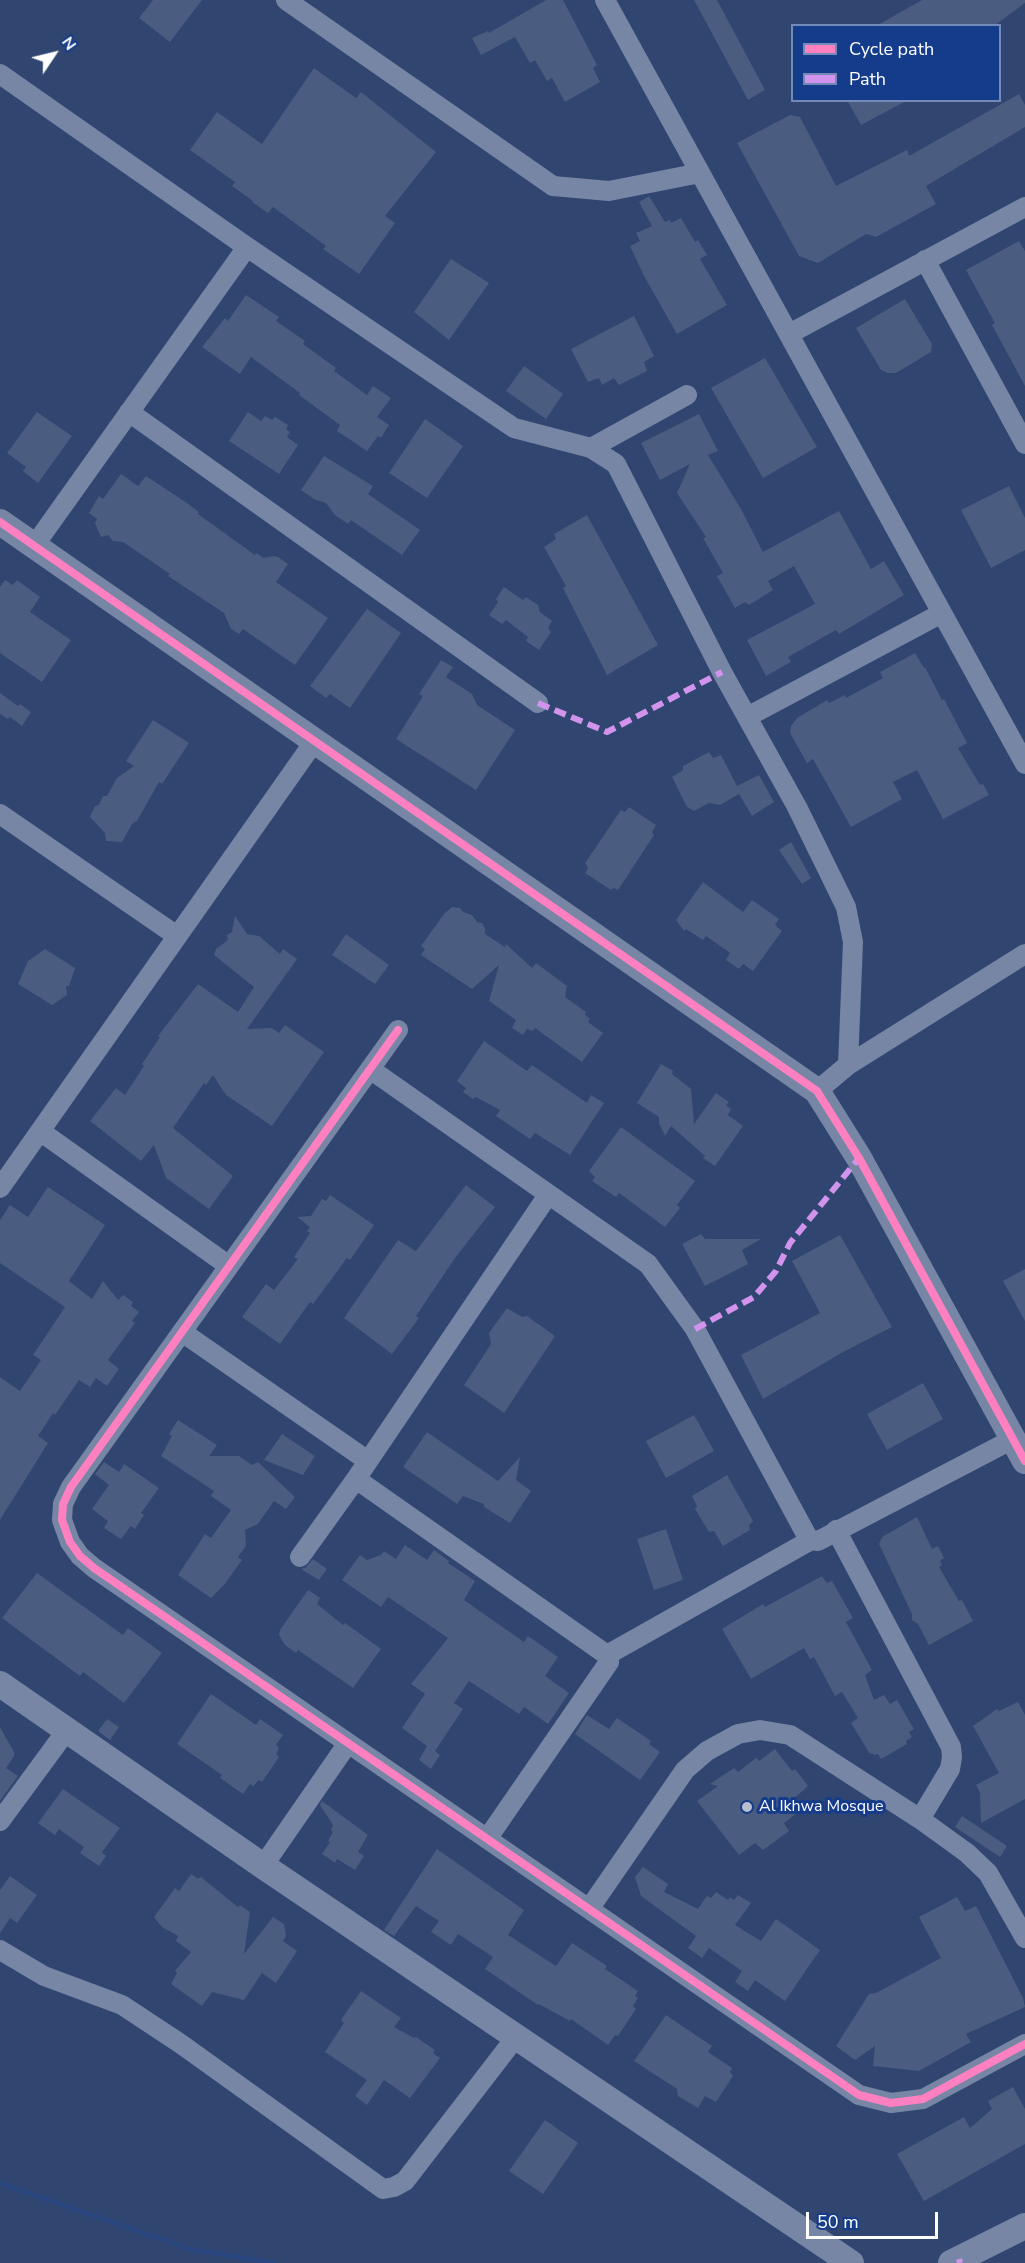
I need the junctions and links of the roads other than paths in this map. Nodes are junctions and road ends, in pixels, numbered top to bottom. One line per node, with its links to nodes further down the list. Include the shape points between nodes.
1 (286, 0): 4 (street, via 553,186 609,191)
2 (605, 0): 4 (street)
3 (0, 74): 6 (street)
4 (700, 173): 8 (street)
5 (1025, 207): 7 (street)
6 (247, 247): 10 (street); 12 (street, via 514,428)
7 (925, 260): 8 (street); 11 (street)
8 (789, 334): 15 (street)
9 (687, 394): 12 (street)
10 (129, 411): 14 (street); 16 (street)
11 (1025, 444)
12 (591, 448): 17 (street, via 616,464)
13 (0, 522): 14 (street)
14 (34, 546): 18 (street)
15 (942, 613): 17 (street); 19 (street)
16 (538, 703)
17 (747, 717): 24 (street, via 846,907 854,942)
18 (314, 742): 21 (street); 26 (street)
19 (1025, 764)
20 (0, 814): 21 (street)
21 (177, 936): 27 (street)
22 (1025, 954): 24 (street)
23 (398, 1030): 25 (street)
24 (848, 1065): 26 (street)
25 (370, 1069): 29 (street); 30 (street)
26 (817, 1091): 32 (street, via 859,1158)
27 (40, 1131): 28 (street); 30 (street)
28 (0, 1188)
29 (548, 1195): 33 (street); 36 (street, via 648,1264 695,1329)
30 (229, 1266): 31 (street)
31 (182, 1332): 33 (street); 41 (street, via 70,1487 62,1520 70,1542 94,1568)
32 (1019, 1450): 35 (street)
33 (368, 1461): 34 (street)
34 (356, 1479): 37 (street); 38 (street)
35 (836, 1530): 36 (street, via 818,1540); 42 (street, via 951,1747 950,1769)
36 (812, 1539): 38 (street)
37 (300, 1557)
38 (608, 1654): 44 (street, via 609,1662)
39 (0, 1684): 40 (street)
40 (67, 1730): 43 (street); 45 (street)
41 (348, 1743): 44 (street); 45 (street)
42 (920, 1819): 46 (street, via 790,1735 760,1730 738,1734 707,1751 685,1770); 47 (street, via 979,1862)
43 (0, 1821)
44 (487, 1839): 46 (street)
45 (263, 1866): 49 (street)
46 (589, 1909): 50 (street, via 859,2095 891,2103 923,2099)
47 (1025, 1938)
48 (0, 1950): 49 (street, via 44,1976 122,2005 383,2190 405,2181)
49 (516, 2037): 52 (street)
50 (1025, 2044)
51 (1025, 2226): 53 (street)
52 (851, 2263)
53 (951, 2263)

